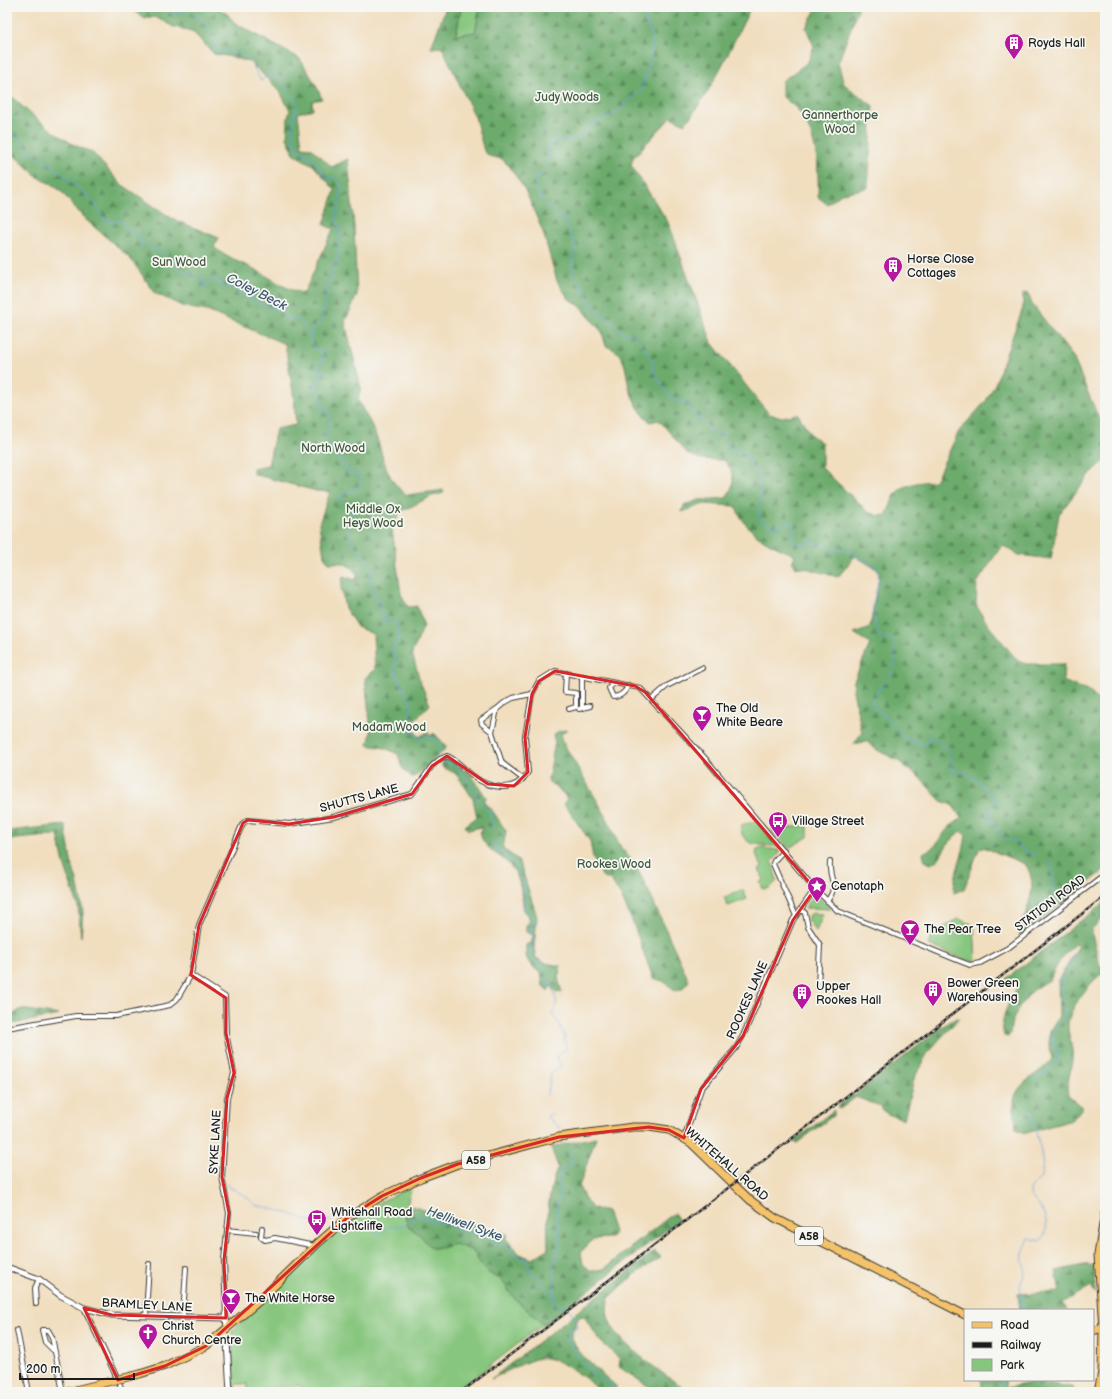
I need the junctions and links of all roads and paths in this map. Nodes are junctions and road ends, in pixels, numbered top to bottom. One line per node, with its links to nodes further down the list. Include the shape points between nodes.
1 (702, 668): 7 (street, via 666,686)
2 (566, 673): 3 (street); 6 (street, via 555,672 544,677); 10 (street, via 565,692 576,693 576,707)
3 (582, 676): 4 (street); 8 (street, via 581,708)
4 (614, 683): 5 (street); 5 (street, via 610,688 613,697 621,695)
5 (628, 685): 7 (street, via 640,688)
6 (532, 694): 9 (street, via 507,700); 12 (street, via 525,737 528,772)
7 (652, 699): 13 (street)
8 (590, 706)
9 (497, 709): 11 (street); 11 (street, via 481,720)
10 (569, 709)
11 (492, 732): 12 (street, via 502,763)
12 (523, 779): 20 (street, SHUTTS LANE, via 507,788 488,784 446,756 432,766 412,794 334,817 289,824 248,820 243,823 199,925)
13 (784, 850): 16 (street); 19 (street, via 773,864)
14 (830, 862): 17 (street, via 829,870 834,885 832,895)
15 (1105, 874): 17 (street, STATION ROAD, via 1008,948 980,963 970,965 838,911)
16 (816, 889): 17 (street, STATION ROAD); 18 (street, ROOKES LANE)
17 (826, 901)
18 (801, 910): 19 (street, ROOKES LANE); 21 (street, via 805,913 808,927 820,945)
19 (796, 916): 23 (street, ROOKES LANE, via 743,1036 701,1089)
20 (191, 975): 22 (street, via 177,999 170,1005 116,1016 76,1016); 26 (street, SYKE LANE, via 226,1000 226,1033 234,1073 227,1098 222,1177 229,1213)
21 (818, 987)
22 (7, 1028)
23 (684, 1138): 28 (main road, WHITEHALL ROAD / A58, via 660,1128 619,1129 559,1137 458,1164 382,1196 347,1218); 35 (main road, WHITEHALL ROAD / A58, via 750,1200 775,1218)
24 (1105, 1212): 39 (main road, via 1098,1255)
25 (262, 1228): 28 (street, via 261,1237 265,1240 275,1238)
26 (228, 1230): 27 (street); 38 (street, SYKE LANE, via 224,1263)
27 (256, 1233)
28 (315, 1246): 41 (main road, WHITEHALL ROAD / A58)
29 (148, 1264): 36 (street)
30 (7, 1267): 32 (street, BRAMLEY LANE)
31 (186, 1268): 37 (street)
32 (39, 1279): 33 (street, via 34,1288); 34 (street, BRAMLEY LANE, via 60,1295)
33 (36, 1304)
34 (84, 1308): 36 (street, BRAMLEY LANE, via 103,1314); 44 (street)
35 (964, 1314)
36 (146, 1315): 37 (street, BRAMLEY LANE)
37 (183, 1316): 38 (street, BRAMLEY LANE)
38 (226, 1318): 41 (street, SYKE LANE)
39 (1104, 1328): 42 (main road); 50 (main road)
40 (17, 1330): 45 (street)
41 (226, 1330): 44 (main road, A58, via 206,1346 186,1357); 49 (street, SYKE LANE)
42 (1094, 1331)
43 (53, 1350): 43 (street, via 45,1342 42,1330 48,1330 52,1337); 46 (street)
44 (119, 1383): 47 (main road, A58); 48 (street)
45 (29, 1392)
46 (63, 1392)
47 (67, 1392)
48 (123, 1392)
49 (230, 1392)
50 (1099, 1392)

